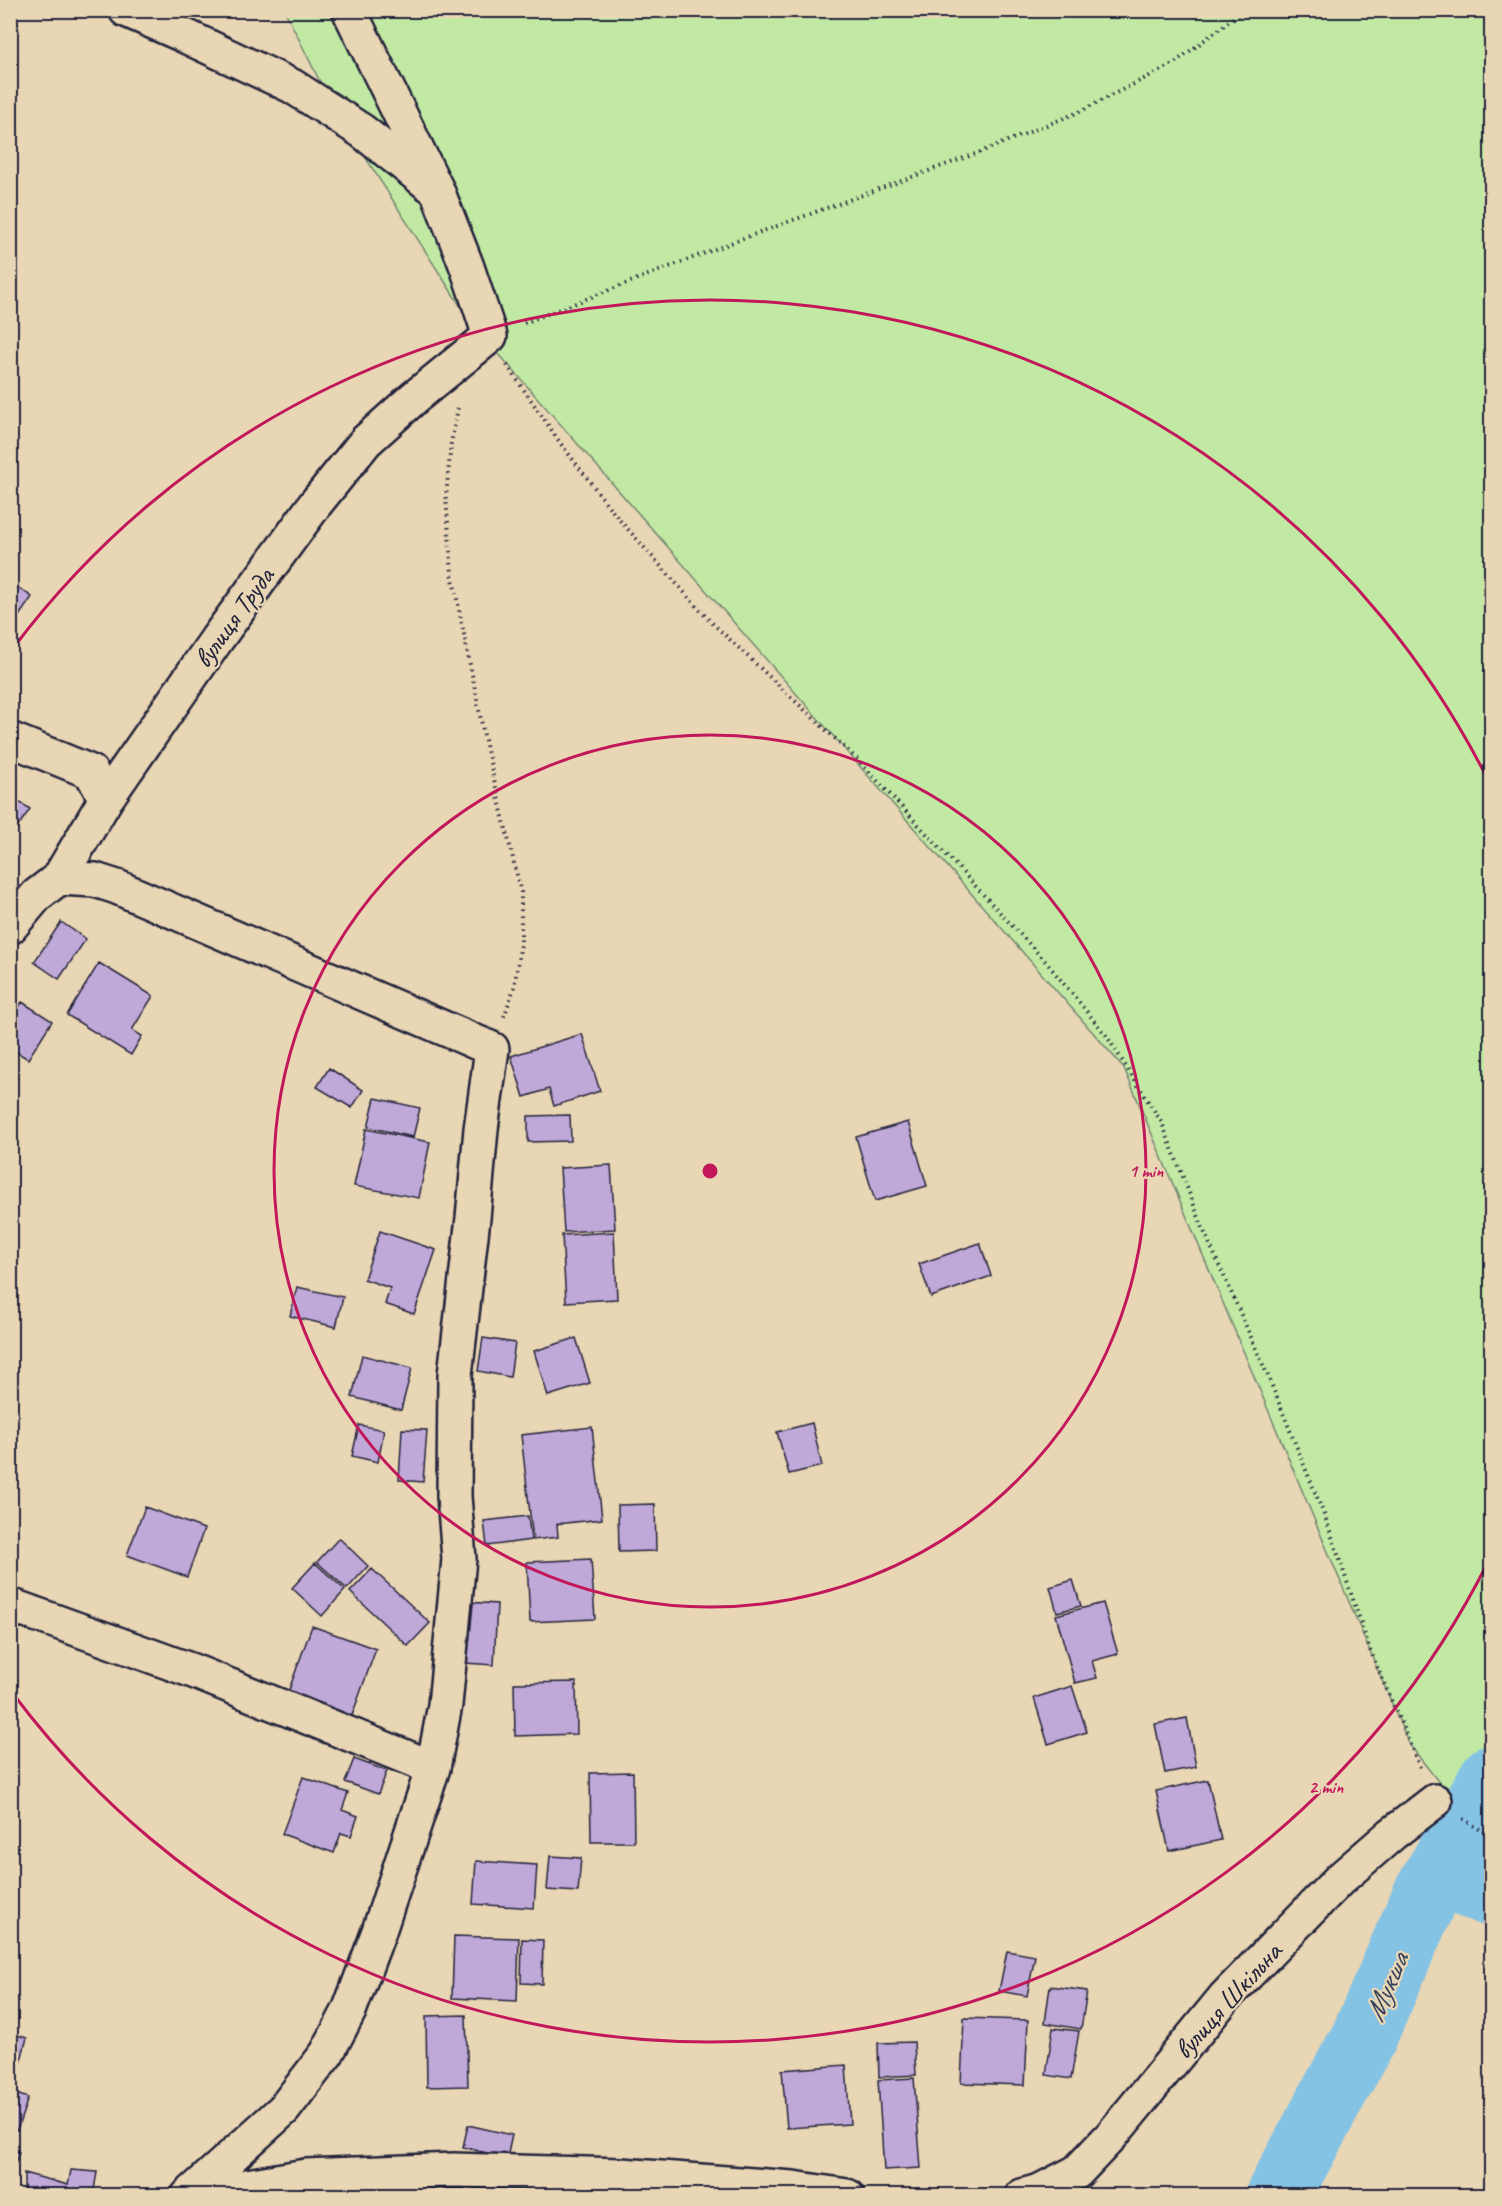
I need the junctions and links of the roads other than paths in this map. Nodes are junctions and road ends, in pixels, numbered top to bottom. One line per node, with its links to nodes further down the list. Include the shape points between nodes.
1 (126, 10): 3 (street, via 291,86 362,131)
2 (349, 10): 3 (street)
3 (437, 190): 5 (street, вулиця Труда, via 490,336 366,441 289,539)
4 (10, 739): 5 (street, via 91,772)
5 (106, 799): 6 (street, вулиця Труда)
6 (59, 878): 7 (street, вулиця Труда, via 36,895); 9 (street, via 94,880 117,887 492,1049 455,1375 454,1496 459,1559 445,1705)
7 (10, 927)
8 (10, 1605): 9 (street, via 193,1671)
9 (433, 1768): 11 (street, via 379,1931 349,2011 327,2053 284,2109)
10 (1435, 1801): 13 (street, вулиця Шкільна, via 1339,1880 1225,1997 1077,2172)
11 (188, 2196): 12 (street, via 306,2176 454,2170 621,2175)
12 (847, 2196)
13 (1022, 2196)

